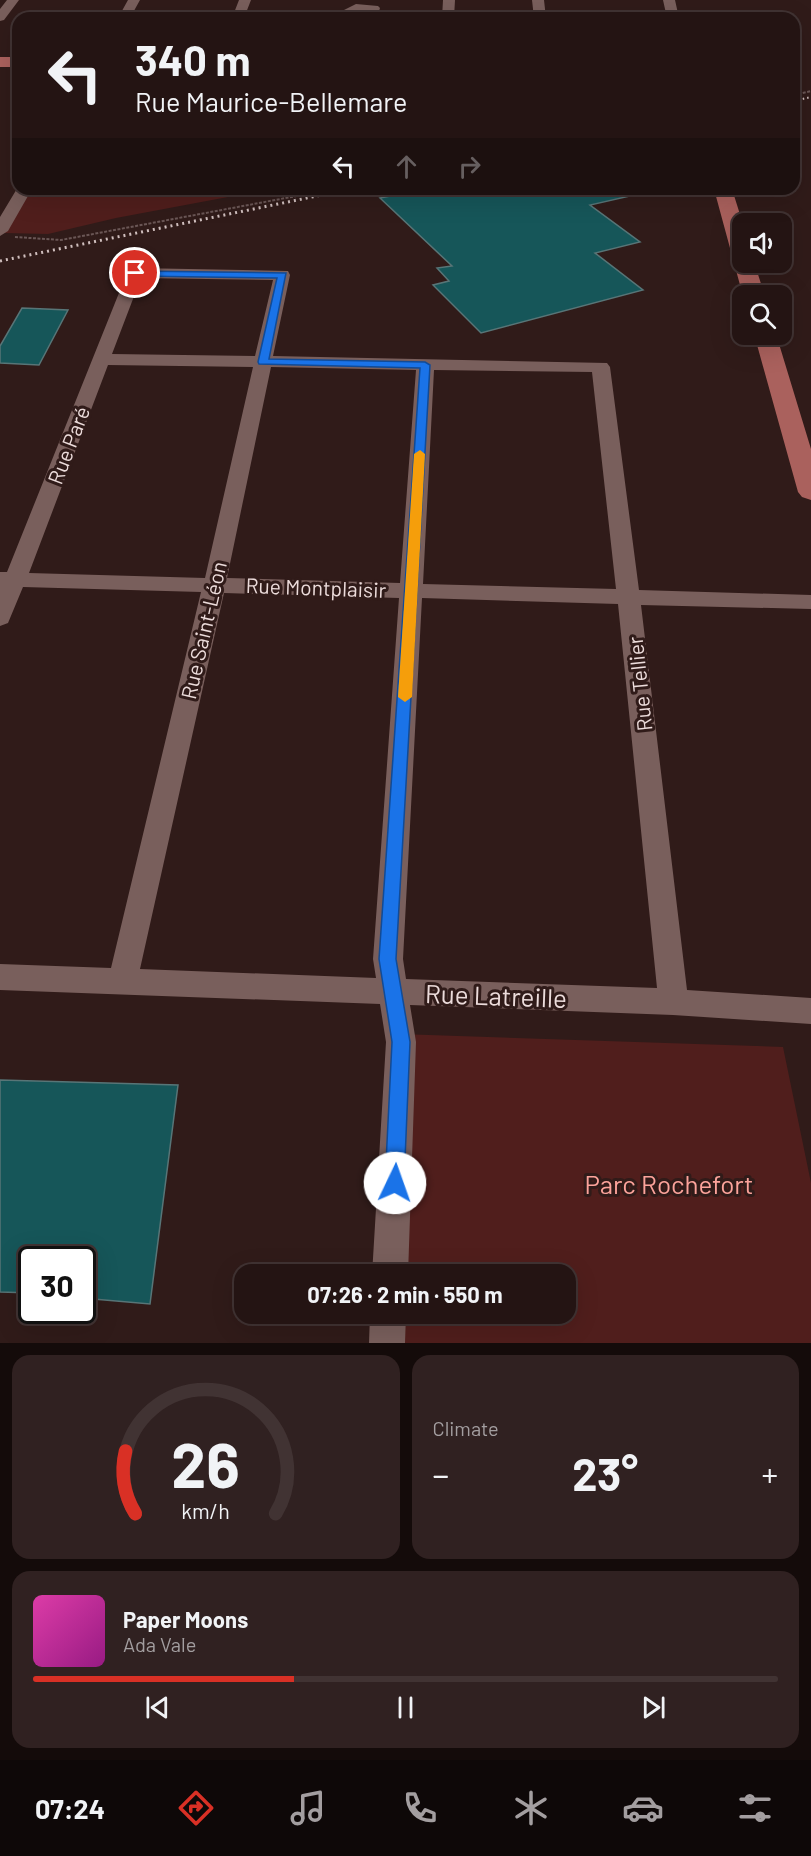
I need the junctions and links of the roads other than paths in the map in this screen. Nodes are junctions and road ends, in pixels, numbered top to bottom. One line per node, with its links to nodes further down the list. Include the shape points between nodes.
1 (13, 0): 4 (street)
2 (349, 12): 3 (street, via 374,8)
3 (373, 12)
4 (0, 16)
5 (21, 195): 8 (street)
6 (725, 195): 7 (main road)
7 (732, 221)
8 (5, 234)
9 (282, 275): 11 (street, Rue Paré, via 135,273); 12 (street, Rue Saint-Léon)
10 (768, 345): 14 (main road)
11 (101, 358): 12 (street); 15 (street, Rue Paré)
12 (263, 362): 13 (street); 16 (street, Rue Saint-Léon)
13 (425, 365): 17 (street); 18 (street, Rue Tellier, via 601,368)
14 (811, 492)
15 (8, 579): 16 (street, Rue Montplaisir); 20 (street, Rue Paré)
16 (214, 584): 17 (street, Rue Montplaisir); 22 (street, Rue Saint-Léon)
17 (412, 590): 18 (street, Rue Montplaisir); 23 (street, via 388,959)
18 (628, 597): 19 (street, Rue Montplaisir); 24 (street, Rue Tellier)
19 (811, 602)
20 (0, 618)
21 (0, 977): 22 (street, Rue Latreille)
22 (122, 983): 23 (street, Rue Latreille)
23 (394, 991): 24 (street, Rue Latreille); 26 (street, via 401,1042)
24 (673, 1002): 25 (street, Rue Latreille)
25 (811, 1011)
26 (391, 1264)
27 (388, 1324): 28 (street)
28 (387, 1343)

